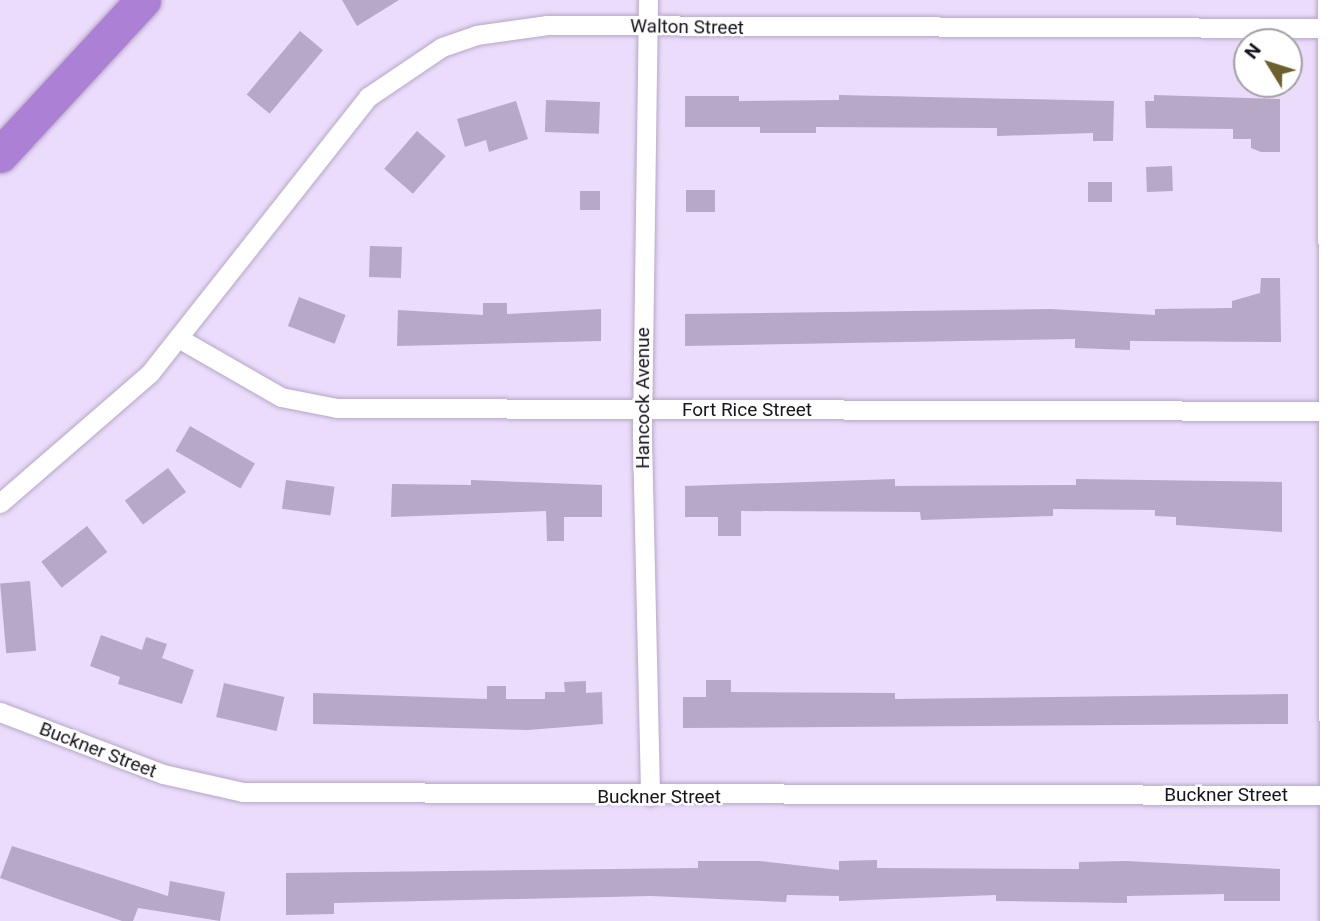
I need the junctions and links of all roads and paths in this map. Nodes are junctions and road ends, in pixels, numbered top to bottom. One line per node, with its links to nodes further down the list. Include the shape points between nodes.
1 (143, 0): 6 (highway)
2 (648, 0): 4 (street, Hancock Avenue)
3 (1326, 0): 5 (street)
4 (647, 26): 5 (street, Walton Street); 7 (street, Walton Street, via 505,29 442,47 400,71 340,127); 8 (street, Hancock Avenue)
5 (1329, 28): 9 (street)
6 (0, 155)
7 (180, 339): 8 (street, Fort Rice Street, via 248,382 308,404); 10 (street, via 150,373)
8 (642, 410): 9 (street, Fort Rice Street); 13 (street, Hancock Avenue)
9 (1330, 411): 12 (street)
10 (0, 503)
11 (0, 712): 13 (street, Buckner Street, via 163,775 229,790)
12 (1330, 795): 13 (street, Buckner Street); 14 (street)
13 (650, 796)
14 (1329, 921)

